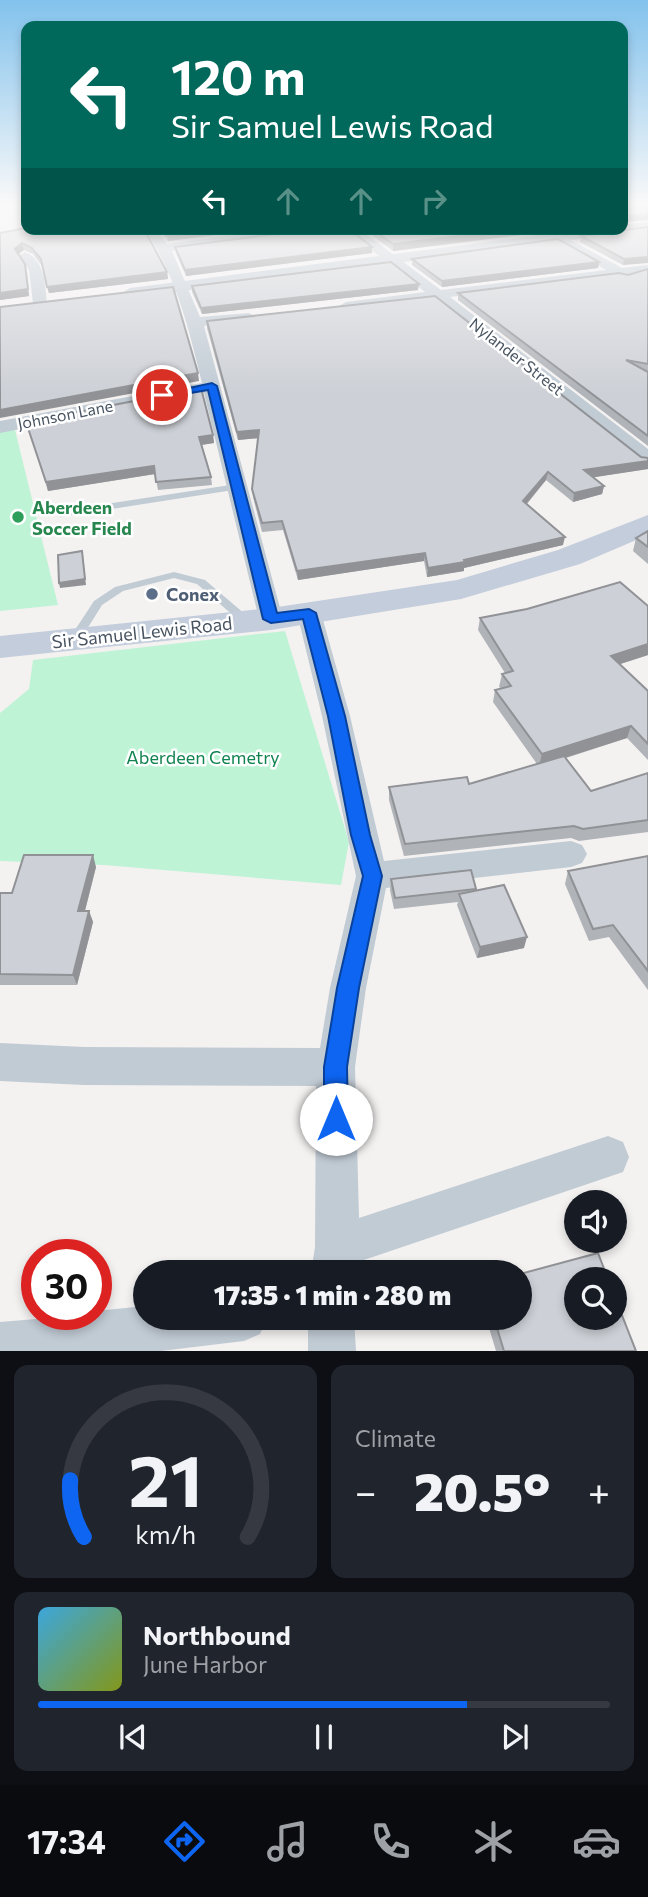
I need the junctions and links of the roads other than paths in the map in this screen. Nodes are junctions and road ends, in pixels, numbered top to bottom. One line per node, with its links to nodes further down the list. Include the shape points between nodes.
1 (34, 267): 12 (street)
2 (172, 267): 8 (street)
3 (335, 267): 8 (street)
4 (402, 267): 10 (street, Nylander Street)
5 (612, 267): 7 (street)
6 (648, 269): 7 (street)
7 (621, 272): 9 (street); 10 (street)
8 (180, 286): 11 (street); 15 (street)
9 (648, 287)
10 (438, 295): 13 (street); 18 (street, Nylander Street)
11 (110, 296)
12 (39, 303)
13 (329, 309)
14 (263, 316): 15 (street)
15 (195, 322): 16 (street)
16 (212, 386): 17 (street, Johnson Lane); 19 (street)
17 (0, 426)
18 (648, 459)
19 (237, 487): 20 (lane); 23 (street)
20 (60, 514)
21 (648, 524): 22 (main road, Sir Samuel Lewis Road, via 569,557 474,585)
22 (309, 613): 23 (main road, Sir Samuel Lewis Road); 27 (street)
23 (259, 620): 24 (main road, Sir Samuel Lewis Road); 24 (lane, via 201,582 174,575 119,589 97,603)
24 (75, 639): 25 (main road, Sir Samuel Lewis Road)
25 (0, 647)
26 (571, 854): 27 (street)
27 (372, 876): 29 (street)
28 (0, 1062): 29 (street)
29 (336, 1067): 31 (street)
30 (608, 1157): 31 (street)
31 (336, 1260)
32 (139, 1330): 34 (street)
33 (331, 1330): 35 (street)
34 (0, 1346)
35 (332, 1351)

